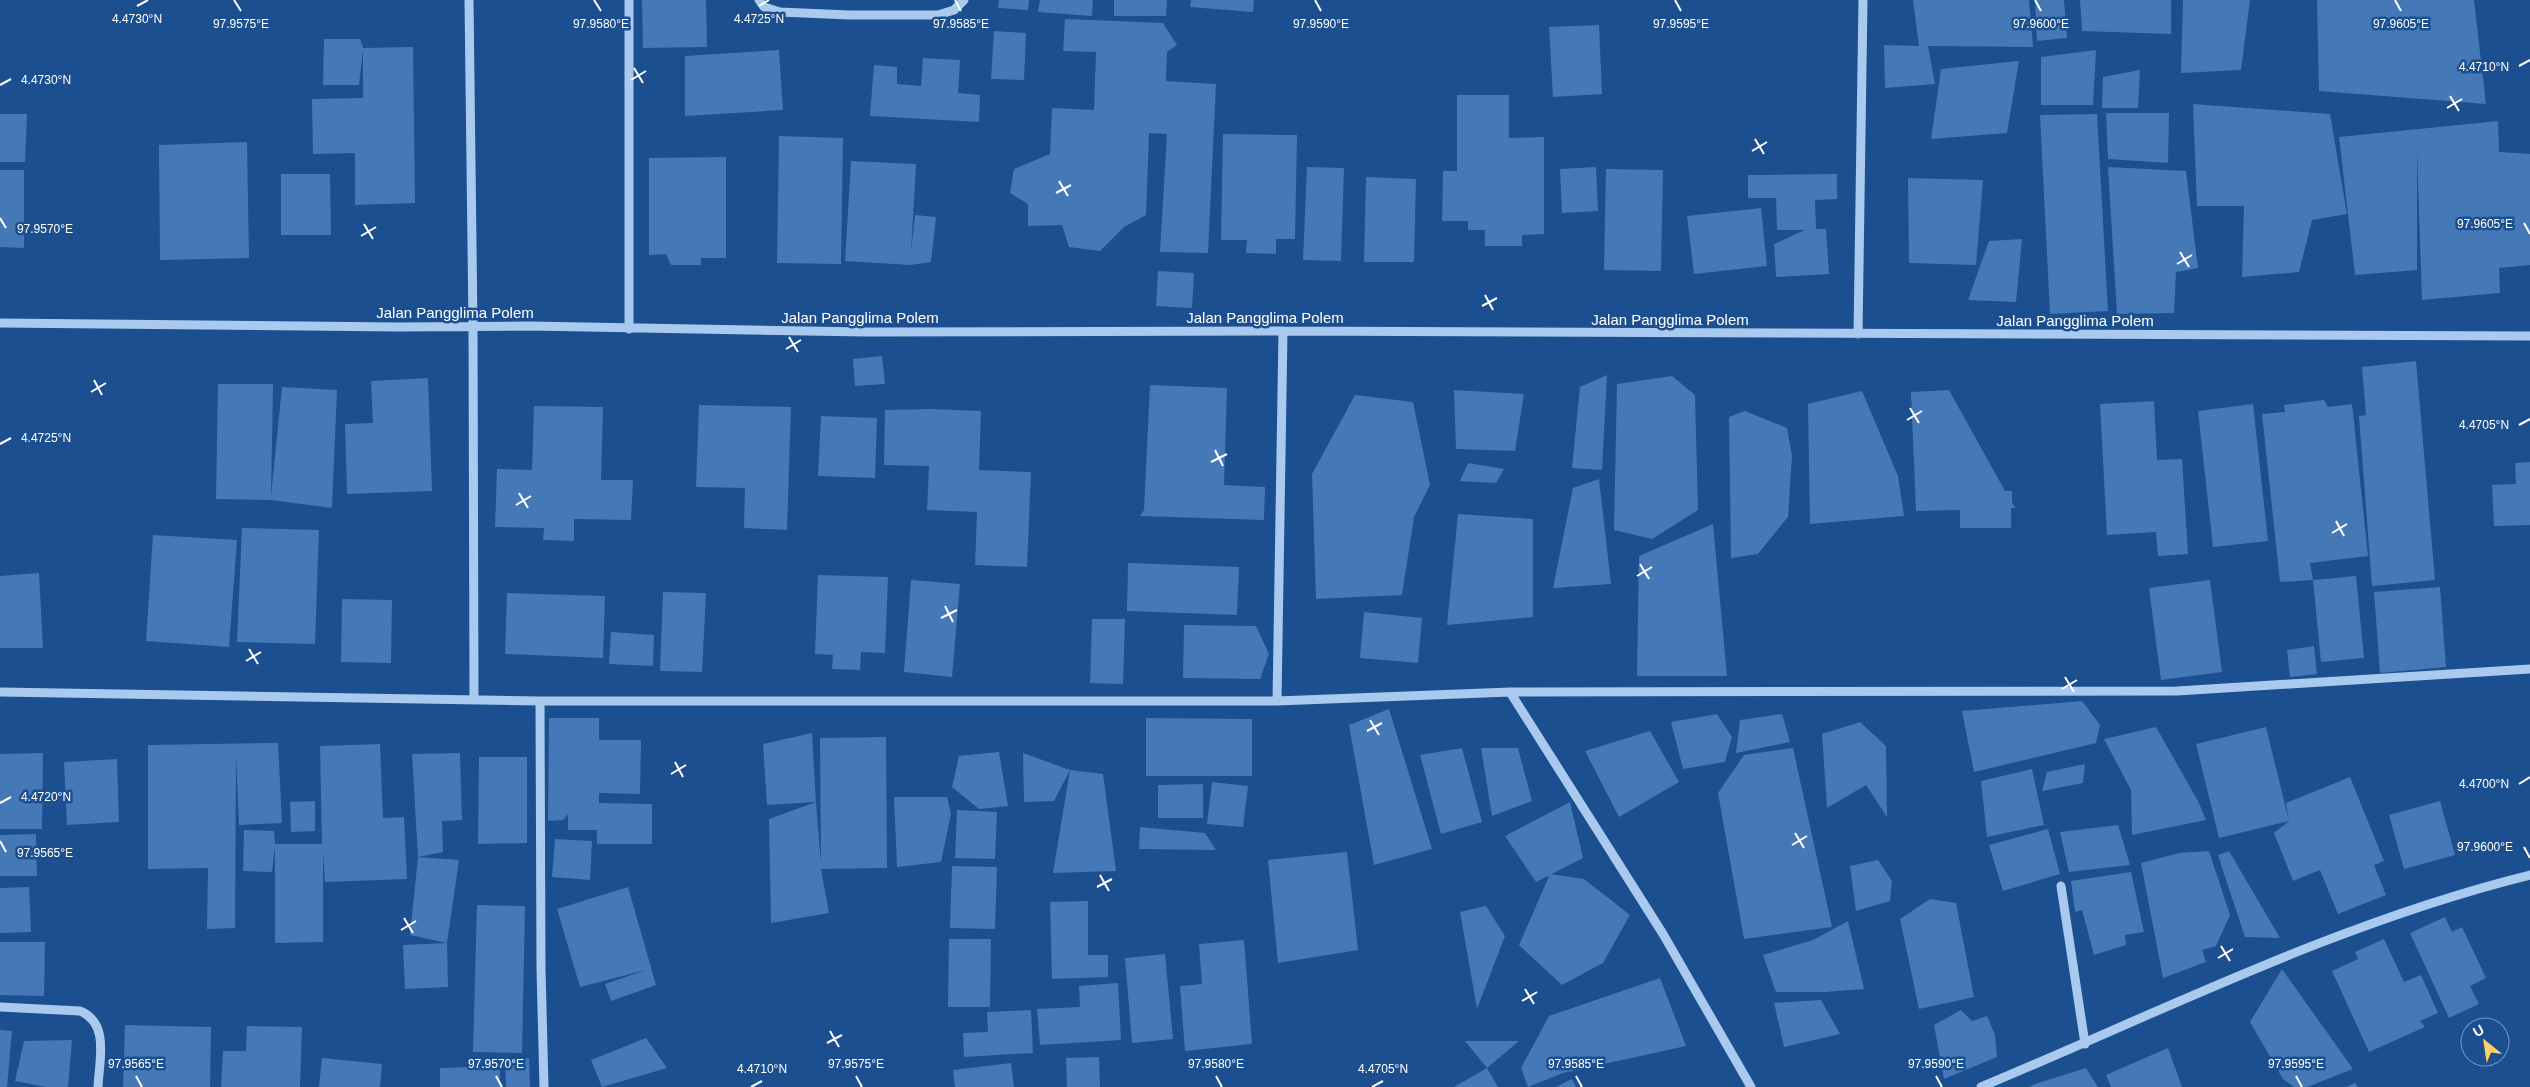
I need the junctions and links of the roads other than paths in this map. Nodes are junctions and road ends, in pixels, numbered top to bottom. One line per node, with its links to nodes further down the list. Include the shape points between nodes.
1 (469, 0): 7 (street)
2 (629, 0): 8 (street)
3 (759, 0): 4 (street, via 764,7 780,12 849,15 938,15 954,10)
4 (964, 0)
5 (1863, 0): 10 (street)
6 (0, 323): 7 (street, Jalan Pangglima Polem)
7 (473, 327): 8 (street, Jalan Pangglima Polem); 15 (street)
8 (629, 329): 9 (street, Jalan Pangglima Polem)
9 (1283, 331): 10 (street, Jalan Pangglima Polem); 17 (street)
10 (1858, 334): 11 (street, Jalan Pangglima Polem)
11 (2530, 336)
12 (2530, 669): 14 (street, via 2177,691)
13 (0, 692): 15 (street)
14 (1510, 692): 17 (street); 24 (street, via 1663,934)
15 (474, 699): 16 (street)
16 (540, 701): 17 (street); 23 (street)
17 (1276, 701)
18 (2530, 874): 21 (street, via 2406,912 2258,968)
19 (2061, 886): 21 (street)
20 (0, 1007): 22 (street, via 87,1014 94,1020 101,1038)
21 (2085, 1044): 25 (street)
22 (98, 1087)
23 (544, 1087)
24 (1751, 1087)
25 (1981, 1087)

